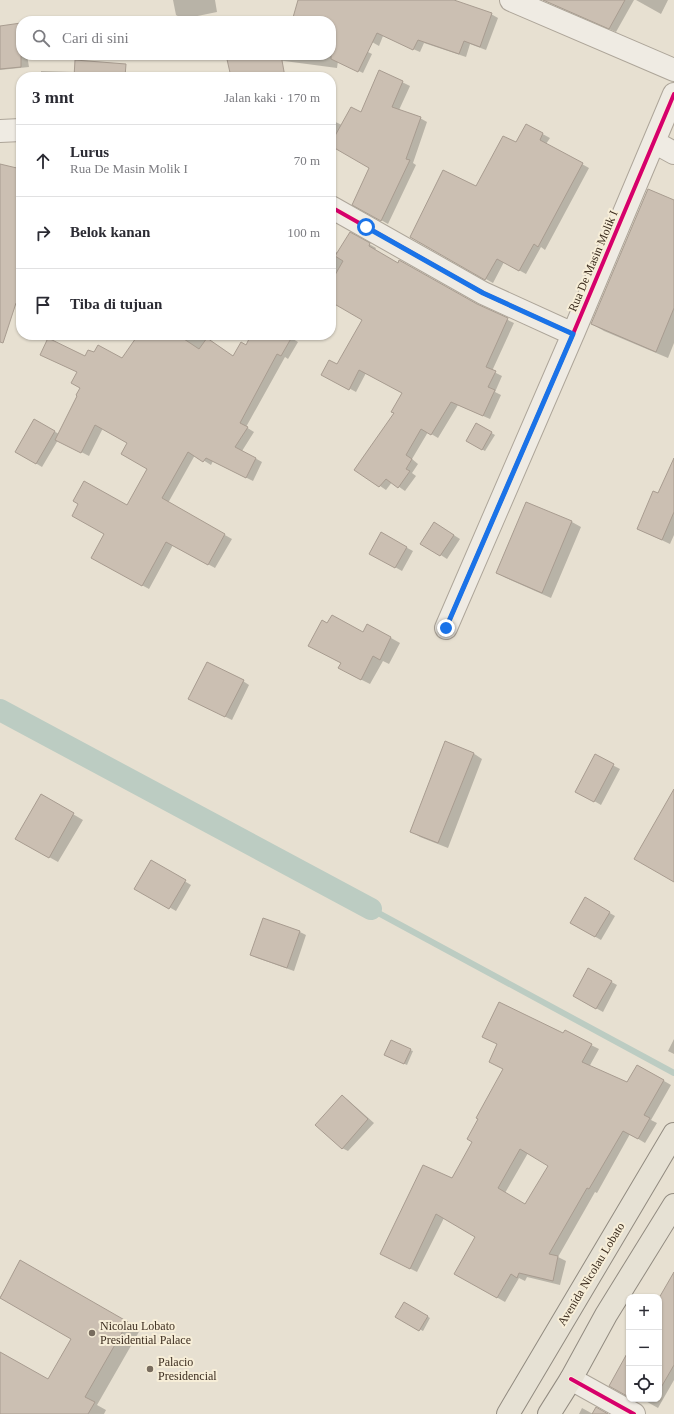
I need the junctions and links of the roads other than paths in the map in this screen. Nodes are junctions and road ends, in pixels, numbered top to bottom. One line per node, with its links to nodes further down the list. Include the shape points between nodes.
1 (511, 0): 2 (street)
2 (674, 70)
3 (674, 94): 6 (street, Rua De Masin Molik I)
4 (16, 130): 5 (street)
5 (0, 131)
6 (654, 142): 7 (street); 9 (street, Rua De Masin Molik I)
7 (674, 153)
8 (336, 210): 9 (street, via 483,293)
9 (573, 334): 10 (street, Rua De Masin Molik I)
10 (446, 628)
11 (674, 1134): 14 (main road, Avenida Nicolau Lobato)
12 (674, 1205): 13 (main road, via 606,1315)
13 (571, 1379): 15 (main road); 16 (street)
14 (508, 1414)
15 (549, 1414)
16 (634, 1414)

